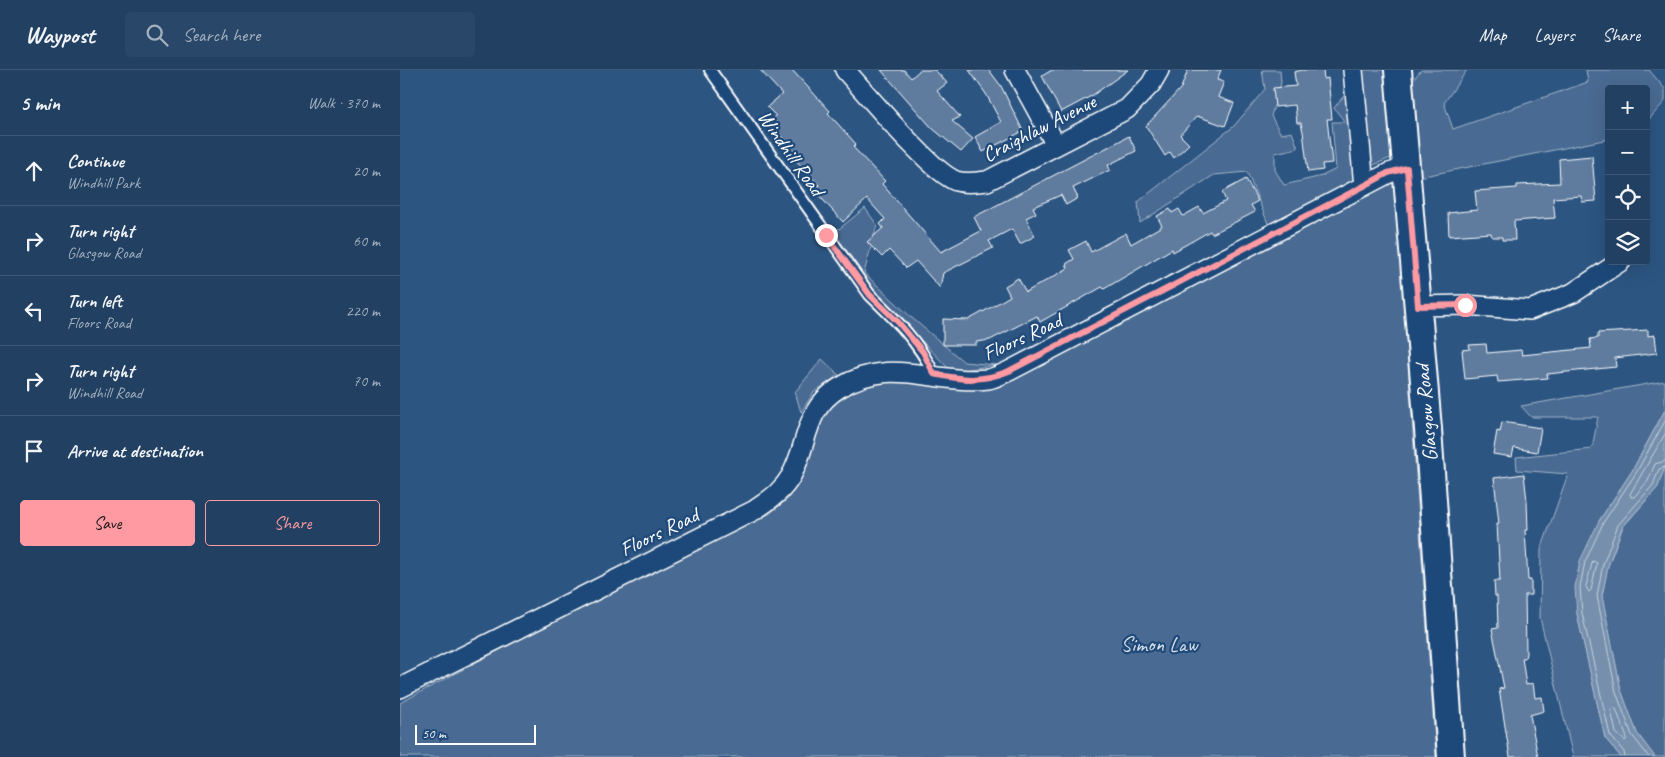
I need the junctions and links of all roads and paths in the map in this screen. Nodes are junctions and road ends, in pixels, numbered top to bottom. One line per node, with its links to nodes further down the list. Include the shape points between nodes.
1 (710, 70): 12 (lane, Windhill Road, via 870,295 923,352)
2 (845, 70): 7 (street, Craighlaw Avenue, via 933,165 957,181 987,181)
3 (1016, 70): 7 (street)
4 (1159, 70): 7 (street, Craighlaw Avenue, via 1151,84 1127,108)
5 (1353, 70): 9 (street)
6 (1401, 72): 8 (main road, Glasgow Road)
7 (1056, 145)
8 (1407, 168): 9 (street, Floors Road, via 1388,173); 11 (main road, Glasgow Road)
9 (1364, 186): 12 (street, Floors Road, via 1009,371 989,379 959,379)
10 (1615, 265): 11 (street, via 1574,293 1530,310 1465,305)
11 (1418, 306): 14 (main road, Glasgow Road)
12 (934, 374): 13 (street, Floors Road, via 893,371 865,374 838,388 812,414 791,476 776,495 755,510)
13 (400, 688)
14 (1451, 757)

